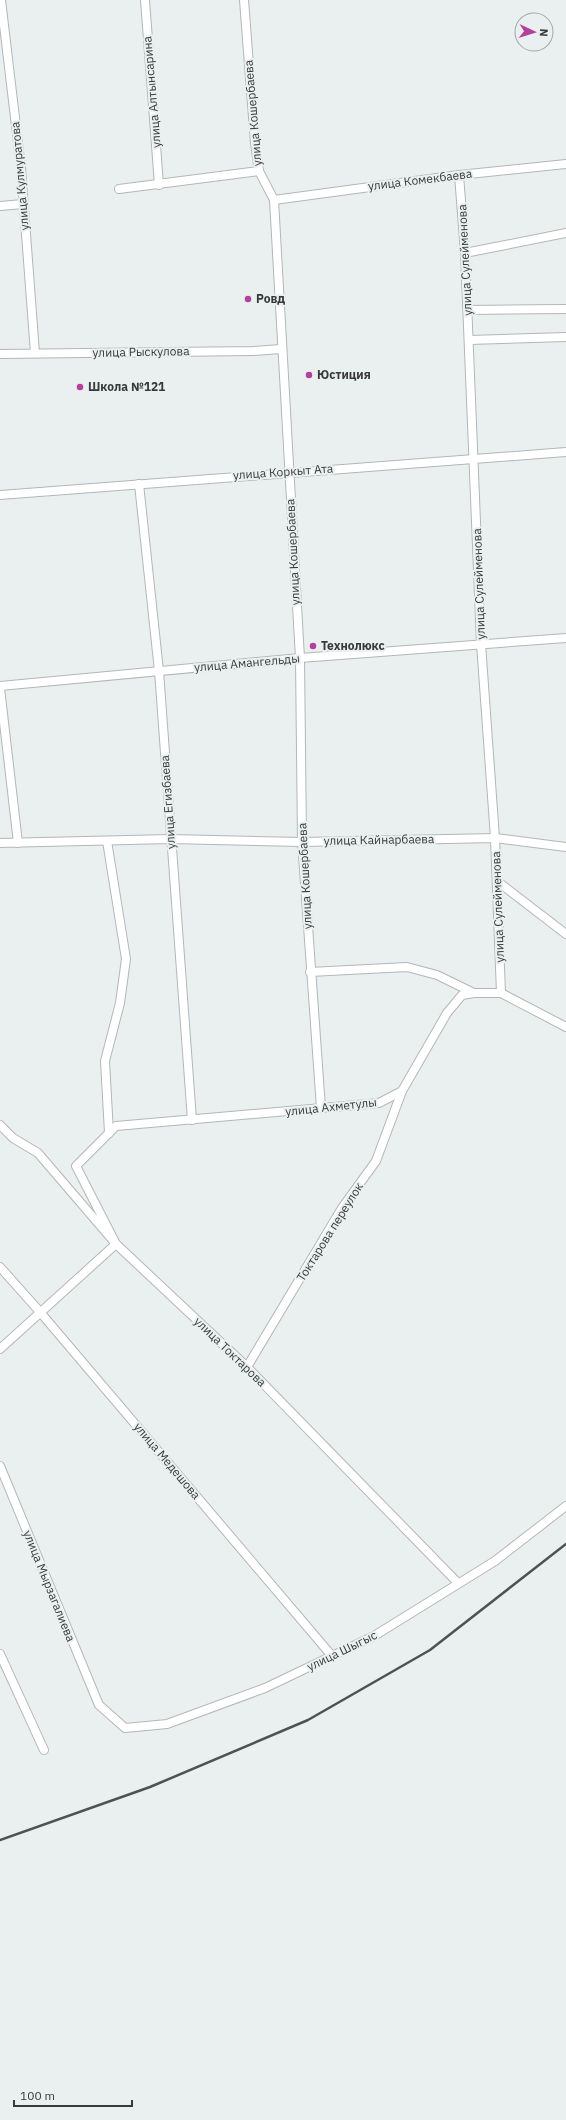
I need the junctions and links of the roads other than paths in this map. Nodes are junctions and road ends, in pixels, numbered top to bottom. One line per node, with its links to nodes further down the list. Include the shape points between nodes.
1 (1, 0): 10 (street, улица Кулмуратова)
2 (145, 0): 7 (street, улица Алтынсарина)
3 (244, 0): 5 (street, улица Кошербаева)
4 (566, 164): 6 (street, улица Комекбаева)
5 (259, 171): 7 (street); 9 (street, улица Кошербаева)
6 (459, 174): 9 (street, улица Комекбаева); 13 (street, улица Сулейменова)
7 (159, 185): 8 (street)
8 (119, 189)
9 (274, 200): 18 (street, улица Кошербаева)
10 (24, 204): 11 (street); 19 (street, улица Кулмуратова)
11 (0, 206)
12 (566, 233): 13 (street)
13 (465, 253): 15 (street, улица Сулейменова)
14 (566, 309): 15 (street)
15 (468, 310): 17 (street, улица Сулейменова)
16 (566, 337): 17 (street)
17 (469, 340): 22 (street, улица Сулейменова)
18 (281, 349): 19 (street, улица Рыскулова); 23 (street, улица Кошербаева)
19 (35, 353): 20 (street, улица Рыскулова)
20 (0, 354)
21 (566, 452): 22 (street, улица Коркыт Ата)
22 (474, 458): 23 (street, улица Коркыт Ата); 27 (street, улица Сулейменова)
23 (289, 472): 24 (street, улица Коркыт Ата); 28 (street, улица Кошербаева)
24 (139, 484): 25 (street, улица Коркыт Ата); 29 (street, улица Егизбаева)
25 (0, 495)
26 (566, 638): 27 (street, улица Амангельды)
27 (481, 644): 28 (street, улица Амангельды); 31 (street, улица Сулейменова)
28 (300, 658): 29 (street, улица Амангельды); 34 (street, улица Кошербаева)
29 (159, 672): 30 (street, улица Амангельды); 32 (street, улица Егизбаева)
30 (0, 687): 36 (street)
31 (495, 838): 34 (street, улица Кайнарбаева); 37 (street, улица Кайнарбаева); 38 (street, улица Сулейменова)
32 (171, 839): 33 (street, улица Кайнарбаева); 34 (street, улица Кайнарбаева); 46 (street, улица Егизбаева)
33 (107, 841): 36 (street, улица Кайнарбаева); 48 (street, via 126,959 120,1003 104,1061)
34 (302, 842): 40 (street, улица Кошербаева)
35 (0, 843): 36 (street, улица Кайнарбаева)
36 (18, 843)
37 (566, 847)
38 (497, 880): 39 (street); 42 (street, улица Сулейменова)
39 (566, 934)
40 (310, 972): 41 (street, via 407,967 437,975); 45 (street, улица Кошербаева)
41 (474, 993): 42 (street); 44 (street, via 462,995 447,1012)
42 (501, 993): 43 (street)
43 (566, 1027)
44 (402, 1091): 45 (street, улица Ахметулы, via 379,1103); 53 (street, Токтарова переулок, via 376,1161 342,1208)
45 (321, 1108): 46 (street, улица Ахметулы)
46 (192, 1120): 48 (street, улица Ахметулы, via 116,1126)
47 (0, 1124): 49 (street, улица Токтарова, via 13,1138 38,1154)
48 (109, 1133): 49 (street, улица Ахметулы, via 76,1166)
49 (116, 1244): 51 (street); 53 (street, улица Токтарова)
50 (0, 1267): 51 (street, улица Медешова)
51 (40, 1312): 52 (street); 58 (street, улица Медешова)
52 (0, 1349)
53 (247, 1367): 56 (street, улица Токтарова)
54 (0, 1466): 59 (street, улица Мырзагалиева)
55 (566, 1506): 56 (street, улица Шыгыс, via 495,1561)
56 (458, 1583): 58 (street, улица Шыгыс, via 374,1636)
57 (0, 1654): 60 (street)
58 (332, 1656): 59 (street, улица Шыгыс, via 265,1688 167,1724 125,1728)
59 (99, 1705)
60 (44, 1750)

